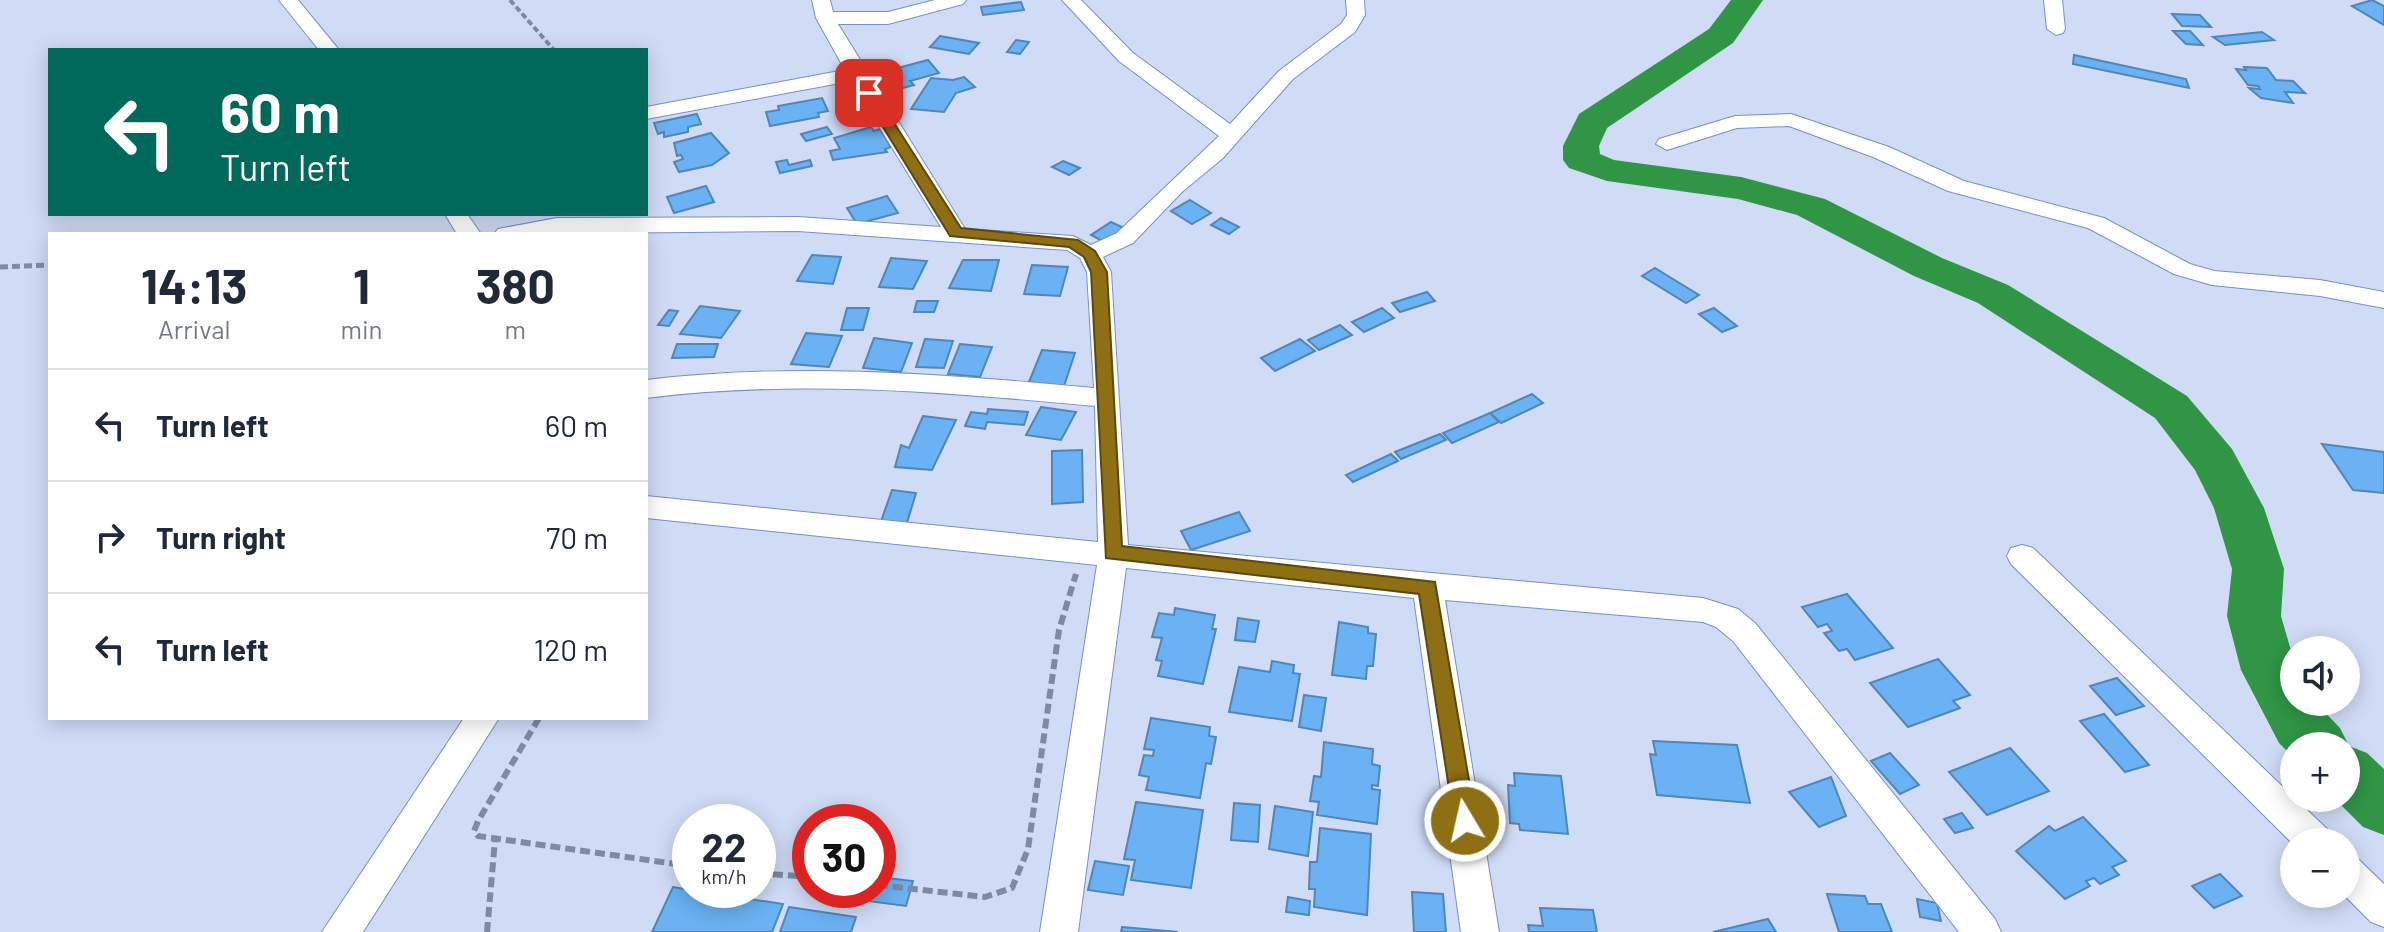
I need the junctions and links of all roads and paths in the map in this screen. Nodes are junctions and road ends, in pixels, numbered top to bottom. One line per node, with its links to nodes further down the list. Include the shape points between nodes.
1 (288, 0): 9 (street)
2 (510, 0): 10 (path)
3 (957, 0): 7 (street, via 888,18)
4 (1071, 0): 13 (street, via 1126,57)
5 (1355, 0): 13 (street, via 1356,15 1348,28 1286,75)
6 (2053, 0): 8 (street)
7 (823, 9): 11 (street)
8 (2056, 29)
9 (327, 48)
10 (552, 48)
11 (857, 74): 12 (street); 17 (street)
12 (648, 113)
13 (1230, 134): 18 (street, via 1125,238)
14 (1667, 144): 21 (street, via 1735,122 1791,120 1967,189 2096,223 2182,269 2212,278)
15 (641, 219): 16 (street); 17 (street)
16 (517, 232)
17 (956, 232): 18 (street, via 1073,243)
18 (1090, 254): 23 (street, via 1099,272)
19 (48, 265): 20 (path)
20 (0, 267)
21 (2384, 300)
22 (648, 389): 23 (street, via 754,377 824,376)
23 (1108, 398): 25 (street)
24 (648, 507): 25 (street)
25 (1100, 551): 27 (street); 34 (path, via 1072,582 1059,630 1028,849 1012,888 985,897); 38 (street, via 1090,735)
26 (2022, 556): 30 (street)
27 (1428, 587): 39 (street); 40 (street, via 1703,610 1727,618 1744,632)
28 (481, 720): 36 (street)
29 (538, 720): 31 (path, via 474,831)
30 (2301, 828)
31 (495, 840): 32 (path); 37 (path)
32 (672, 864)
33 (2360, 886): 35 (street)
34 (896, 887)
35 (2384, 909)
36 (341, 932)
37 (487, 932)
38 (1059, 932)
39 (1480, 932)
40 (1982, 932)

